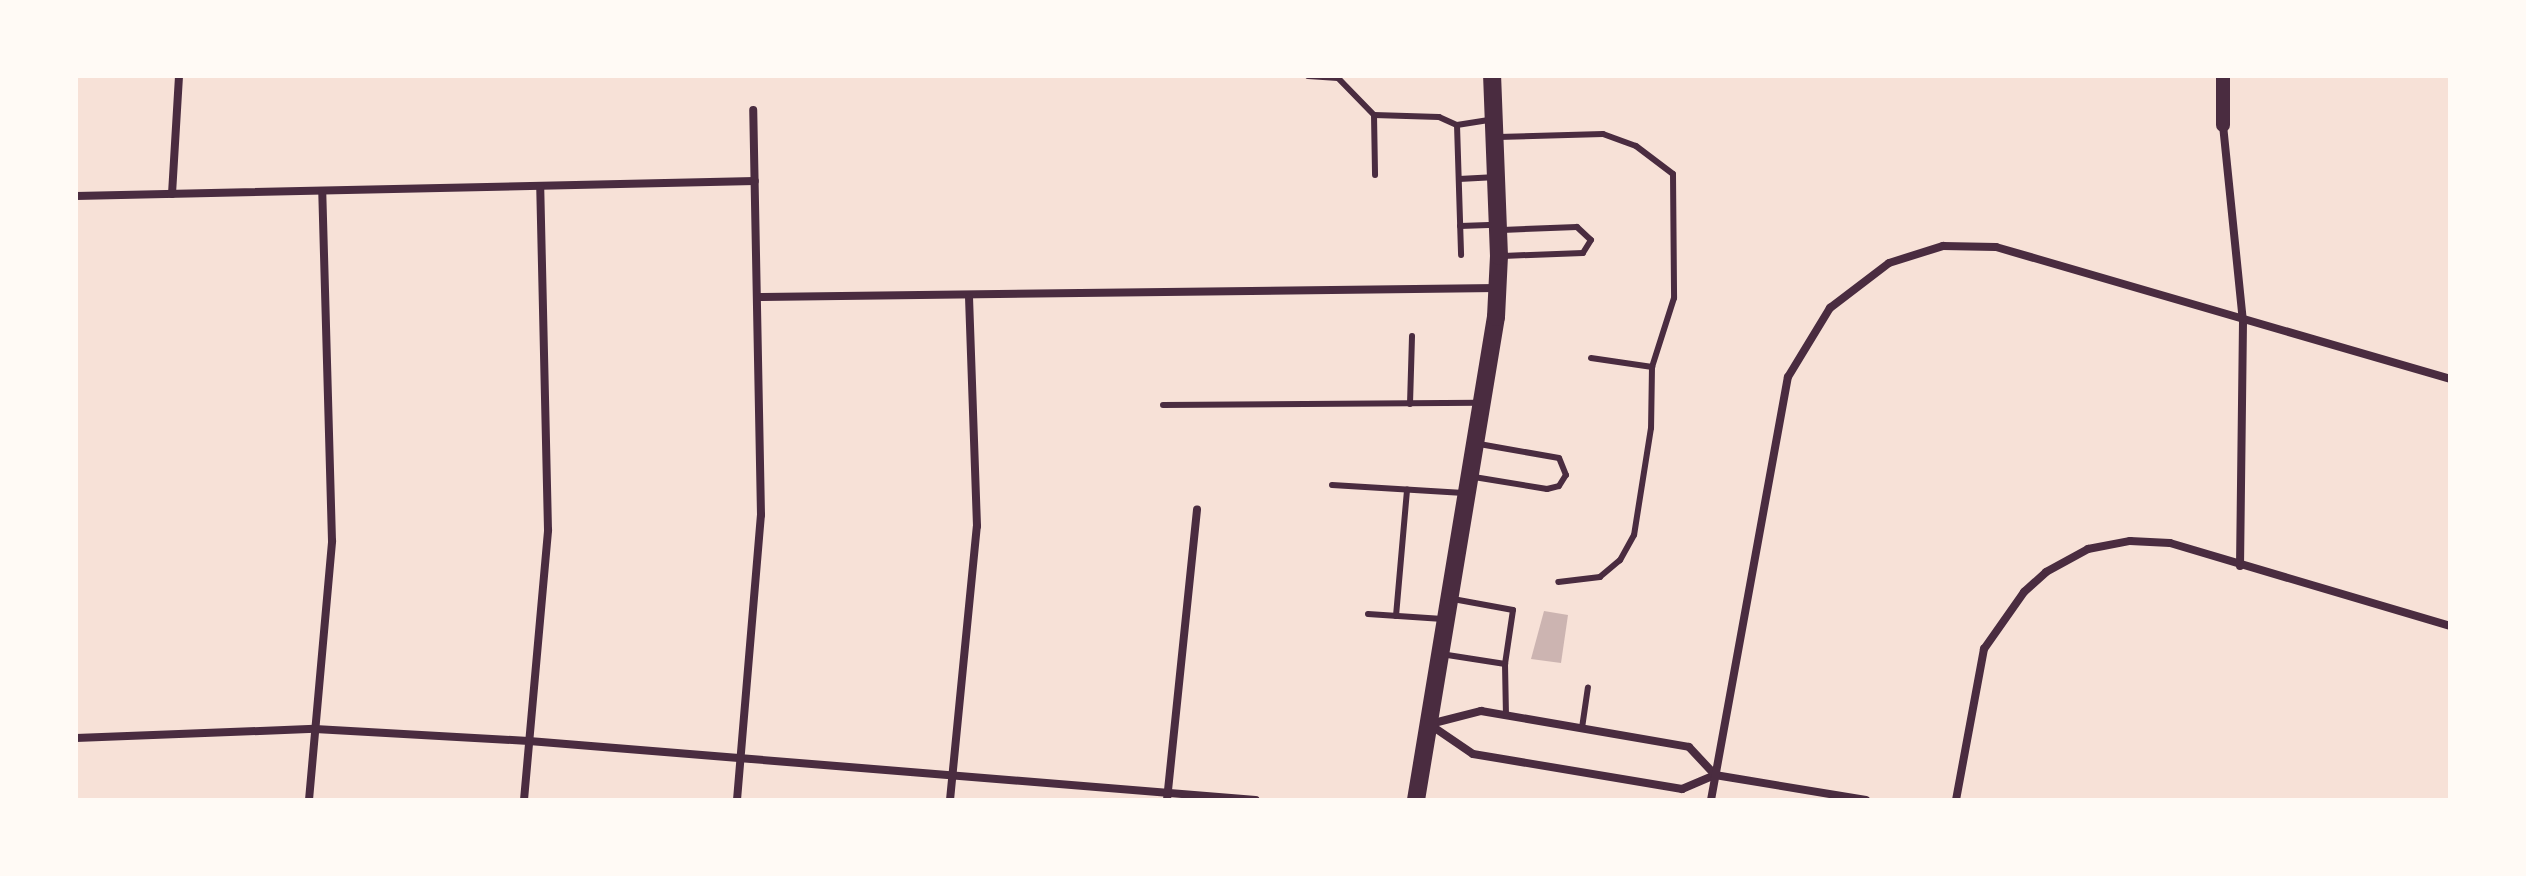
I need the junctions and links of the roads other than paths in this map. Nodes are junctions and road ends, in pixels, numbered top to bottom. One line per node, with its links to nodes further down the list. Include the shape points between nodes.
1 (179, 76): 16 (street)
2 (1308, 76): 6 (lane, via 1338,78)
3 (1492, 76): 7 (main road)
4 (2223, 76): 9 (street)
5 (753, 110): 13 (street)
6 (1374, 115): 8 (lane, via 1439,117); 10 (lane)
7 (1493, 122): 8 (lane); 11 (main road); 28 (lane, via 1603,134 1636,146 1673,174 1674,298)
8 (1457, 125): 12 (lane)
9 (2223, 125): 25 (street)
10 (1375, 175)
11 (1496, 176): 12 (lane); 19 (main road)
12 (1459, 179): 18 (lane)
13 (755, 181): 14 (street); 23 (street)
14 (540, 186): 15 (street); 53 (street, via 548,530)
15 (322, 191): 16 (street); 51 (street, via 332,541)
16 (172, 194): 17 (street)
17 (76, 196)
18 (1460, 226): 19 (lane); 20 (lane)
19 (1498, 227): 21 (main road); 21 (lane, via 1577,227 1591,240 1583,253)
20 (1461, 255)
21 (1499, 256): 22 (main road)
22 (1498, 288): 24 (street); 30 (main road)
23 (757, 297): 24 (street); 54 (street, via 761,515)
24 (969, 298): 56 (street, via 977,526)
25 (2243, 322): 29 (street); 38 (street); 55 (street, via 2021,253 1970,244 1889,263 1847,293 1799,353 1780,405)
26 (1412, 336): 31 (lane)
27 (1591, 358): 28 (lane)
28 (1652, 367): 39 (lane, via 1651,428 1634,535 1620,560 1600,577)
29 (2450, 379)
30 (1482, 403): 31 (lane); 33 (main road)
31 (1410, 404): 32 (lane)
32 (1163, 405)
33 (1476, 443): 35 (main road); 35 (lane, via 1559,458 1566,475 1559,486 1547,489)
34 (1332, 485): 36 (lane)
35 (1469, 485): 36 (lane); 40 (main road)
36 (1407, 489): 42 (lane)
37 (1197, 510): 57 (street)
38 (2240, 566): 44 (street); 66 (street, via 2170,543 2130,541 2088,549 2046,572 2003,616 1984,649)
39 (1558, 582)
40 (1450, 599): 43 (main road); 46 (lane, via 1513,610)
41 (1368, 614): 42 (lane)
42 (1396, 616): 43 (lane)
43 (1446, 619): 45 (main road)
44 (2450, 626)
45 (1440, 654): 46 (lane); 49 (main road)
46 (1505, 664): 48 (lane)
47 (1588, 687): 50 (lane)
48 (1506, 716): 49 (street, via 1481,711); 50 (street)
49 (1429, 724): 55 (street, via 1473,754 1682,789); 63 (main road)
50 (1582, 728): 55 (street, via 1689,747)
51 (315, 729): 52 (street); 53 (street); 58 (street)
52 (76, 738)
53 (529, 741): 54 (street); 59 (street)
54 (740, 760): 56 (street); 60 (street)
55 (1715, 775): 64 (street); 65 (street)
56 (953, 777): 57 (street); 61 (street)
57 (1168, 796): 62 (street)
58 (309, 800)
59 (524, 800)
60 (737, 800)
61 (950, 800)
62 (1256, 800)
63 (1416, 800)
64 (1711, 800)
65 (1866, 800)
66 (1956, 800)

